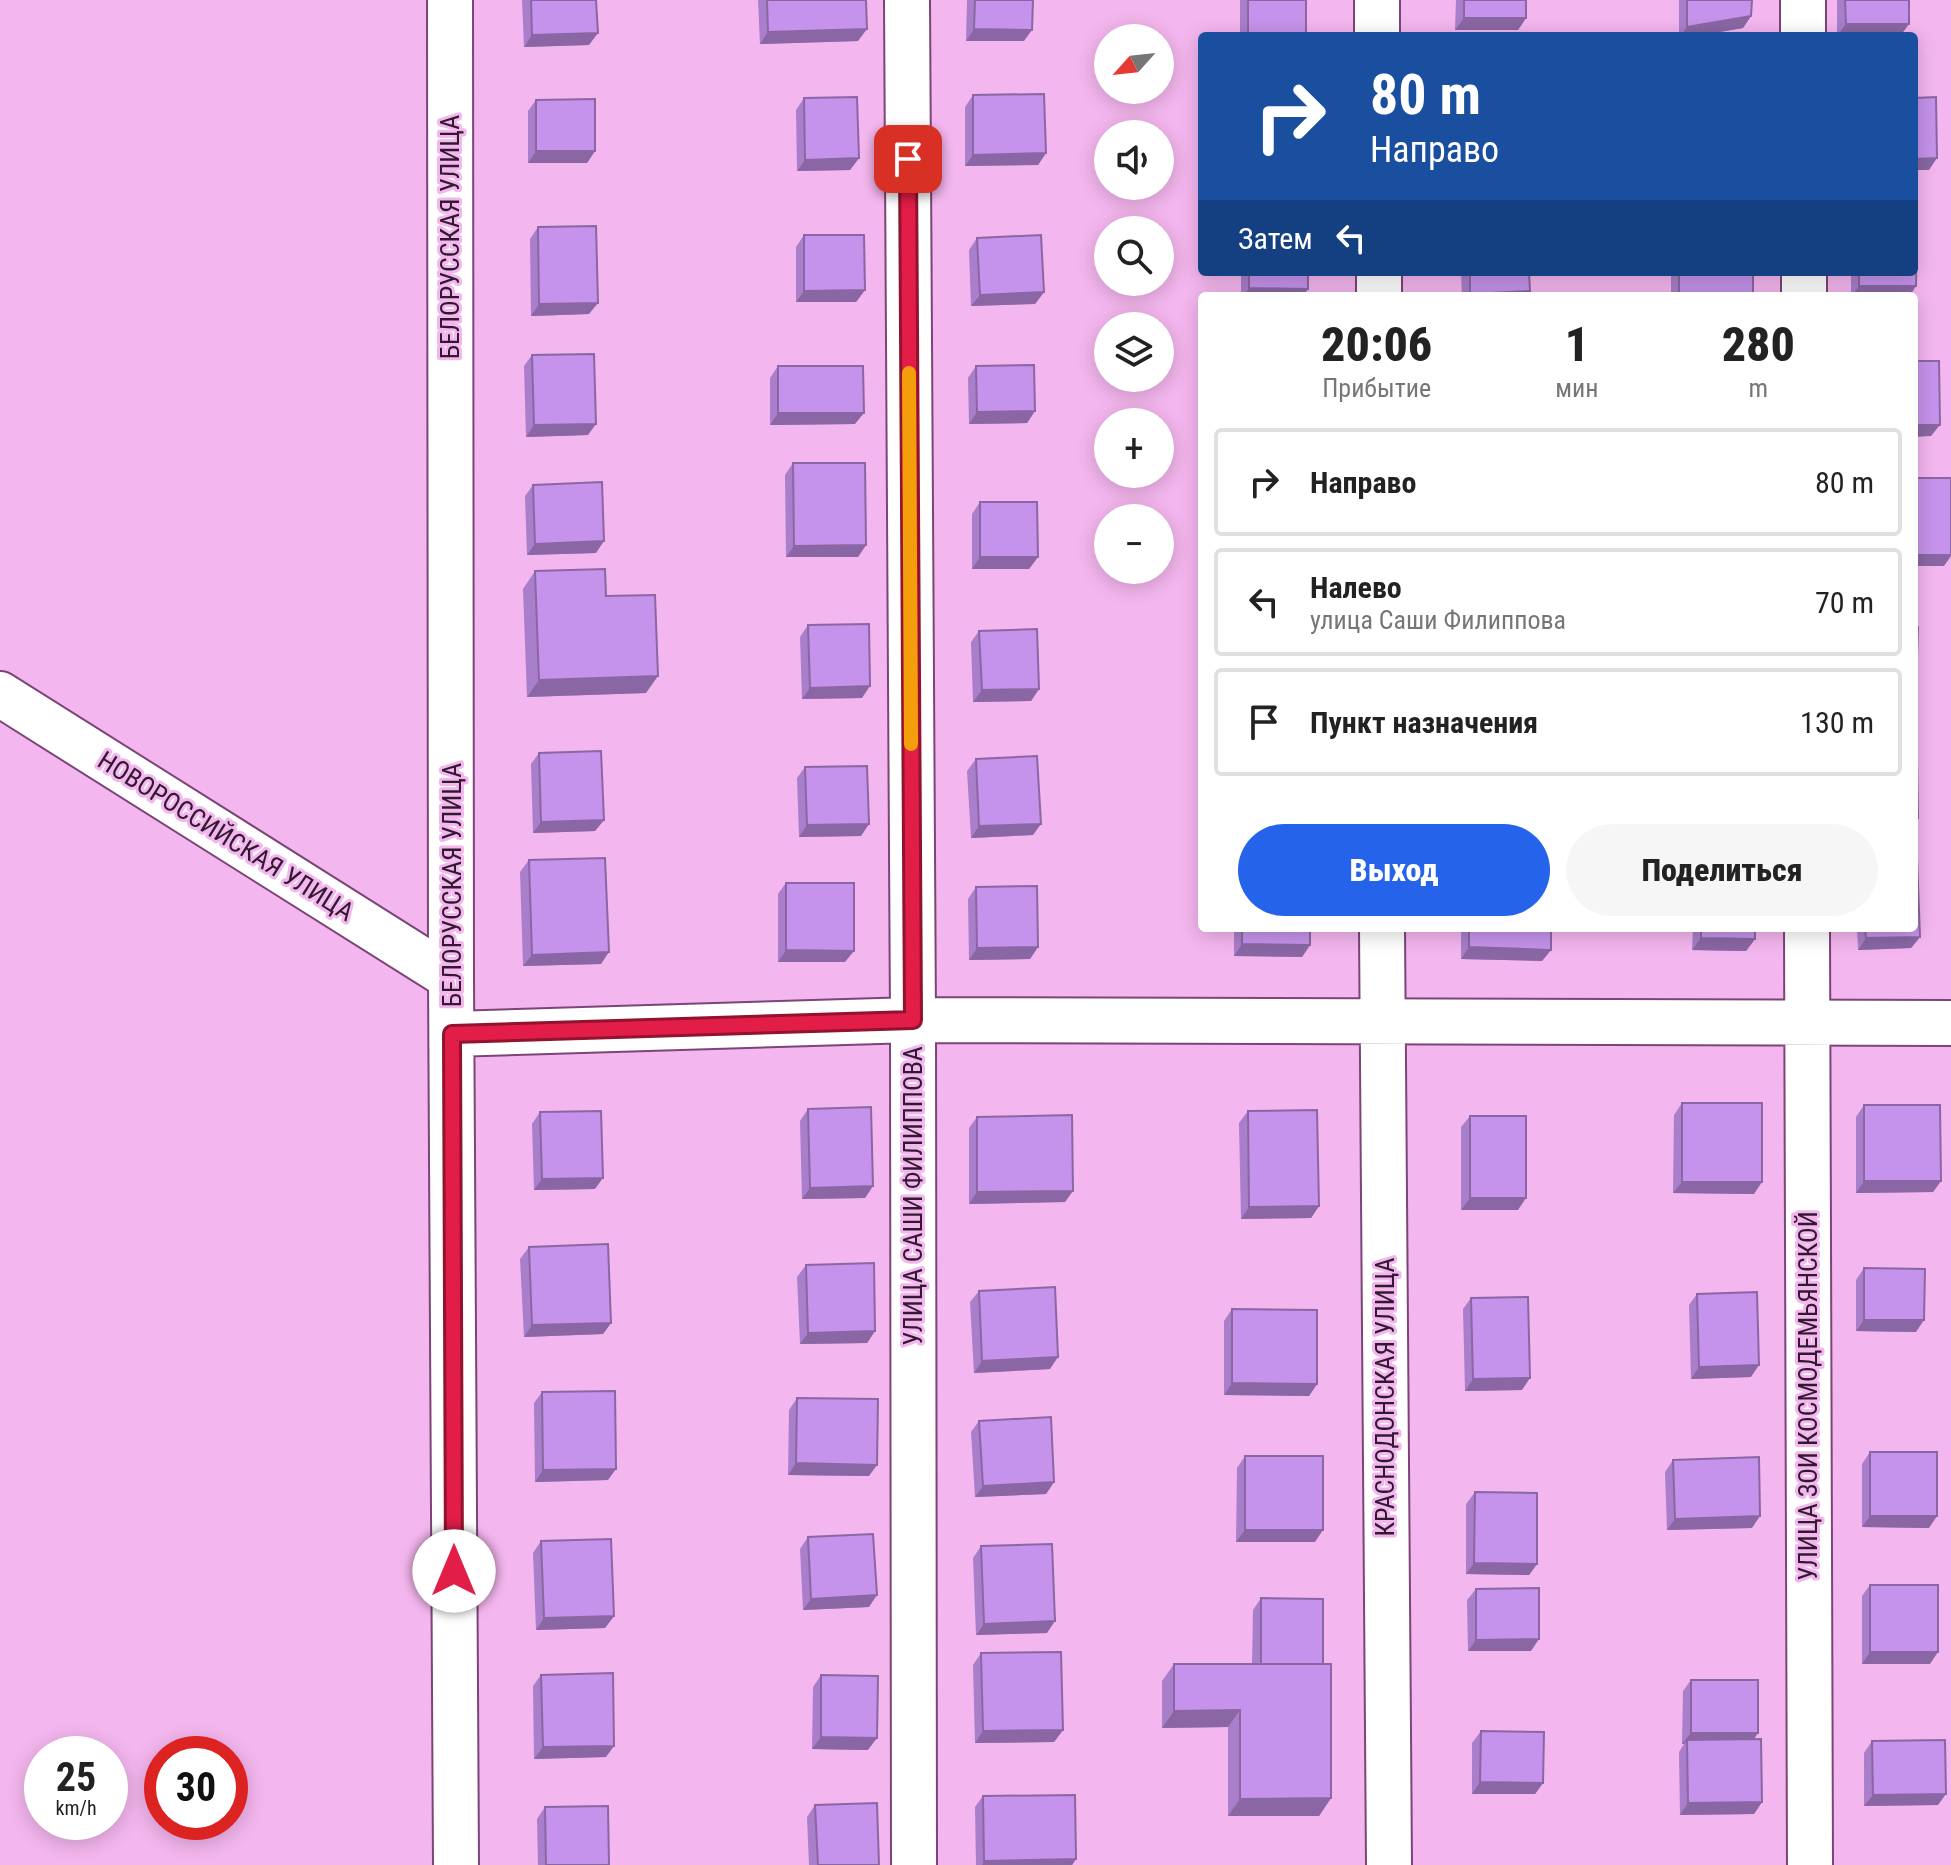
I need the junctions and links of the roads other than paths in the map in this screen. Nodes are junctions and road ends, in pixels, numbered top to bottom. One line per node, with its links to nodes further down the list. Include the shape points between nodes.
1 (450, 0): 10 (street, БЕЛОРУССКАЯ УЛИЦА)
2 (907, 0): 11 (street, УЛИЦА САШИ ФИЛИППОВА)
3 (1377, 0): 5 (street)
4 (1803, 0): 6 (street)
5 (1377, 32)
6 (1803, 32)
7 (0, 694): 10 (street, НОВОРОССИЙСКАЯ УЛИЦА)
8 (1382, 932): 12 (street, КРАСНОДОНСКАЯ УЛИЦА)
9 (1807, 932): 13 (street, УЛИЦА ЗОИ КОСМОДЕМЬЯНСКОЙ)
10 (451, 978): 15 (street, БЕЛОРУССКАЯ УЛИЦА)
11 (913, 1020): 12 (street); 15 (street); 17 (street, УЛИЦА САШИ ФИЛИППОВА)
12 (1382, 1022): 13 (street); 18 (street, КРАСНОДОНСКАЯ УЛИЦА)
13 (1807, 1023): 14 (street); 19 (street, УЛИЦА ЗОИ КОСМОДЕМЬЯНСКОЙ)
14 (1951, 1023)
15 (452, 1034): 16 (street, БЕЛОРУССКАЯ УЛИЦА)
16 (456, 1865)
17 (914, 1865)
18 (1389, 1865)
19 (1810, 1865)

